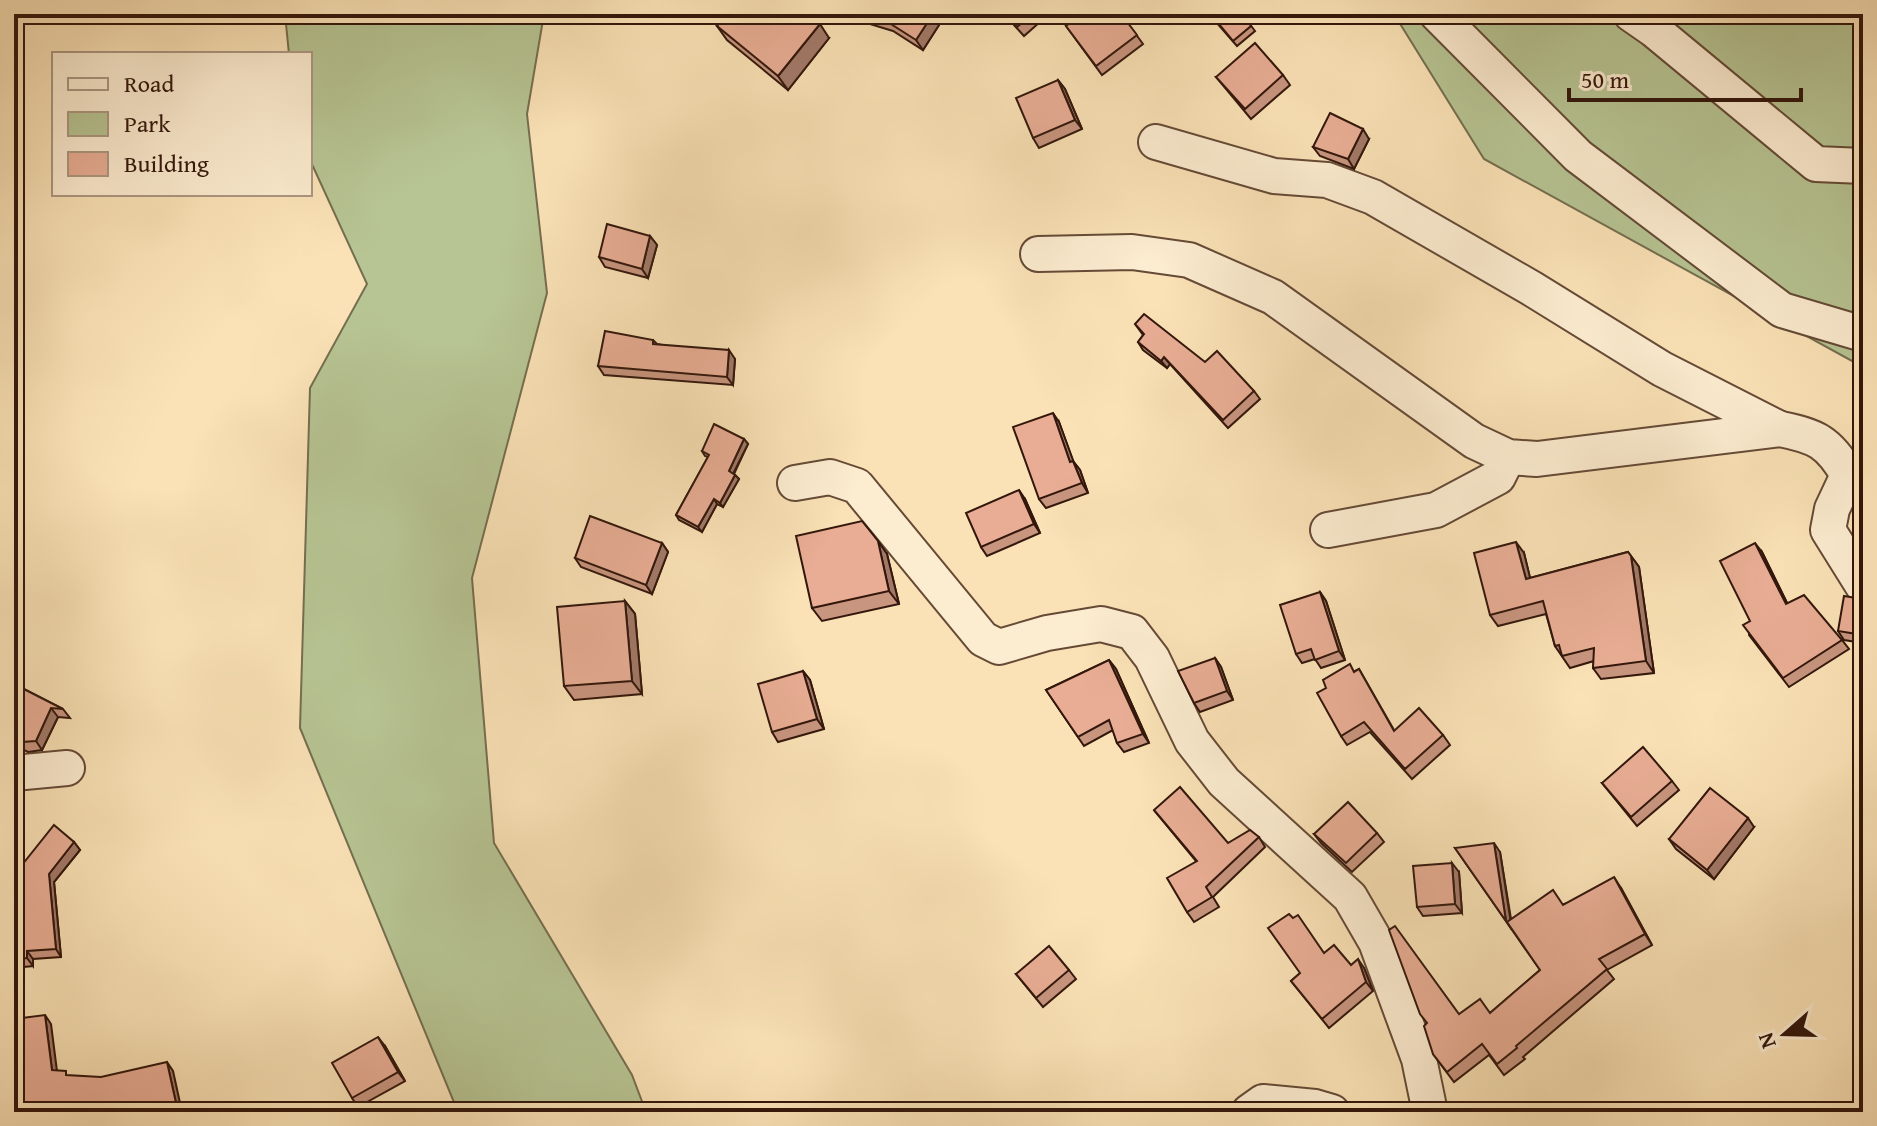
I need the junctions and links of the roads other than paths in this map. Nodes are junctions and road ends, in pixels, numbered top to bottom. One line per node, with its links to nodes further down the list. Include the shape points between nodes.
1 (1437, 14): 6 (street, via 1578,156 1756,291 1782,310)
2 (1631, 14): 4 (street, via 1816,164)
3 (1156, 142): 7 (street, via 1274,176 1327,180 1373,197 1662,369)
4 (1863, 166)
5 (1038, 254): 8 (street, via 1132,252 1189,260 1273,297 1474,441)
6 (1863, 334)
7 (1780, 429): 8 (street, via 1537,459); 11 (street, via 1811,435 1837,456 1848,475 1828,530)
8 (1508, 457): 10 (street, via 1498,477 1436,510)
9 (795, 483): 16 (street, via 830,477 857,486 983,639 999,647 1101,624 1132,632 1152,658 1192,741 1224,782 1350,897 1376,942 1419,1059)
10 (1328, 530)
11 (1863, 586)
12 (67, 768): 13 (street)
13 (14, 773)
14 (1249, 1112): 15 (street, via 1263,1102)
15 (1332, 1112)
16 (1430, 1112)

